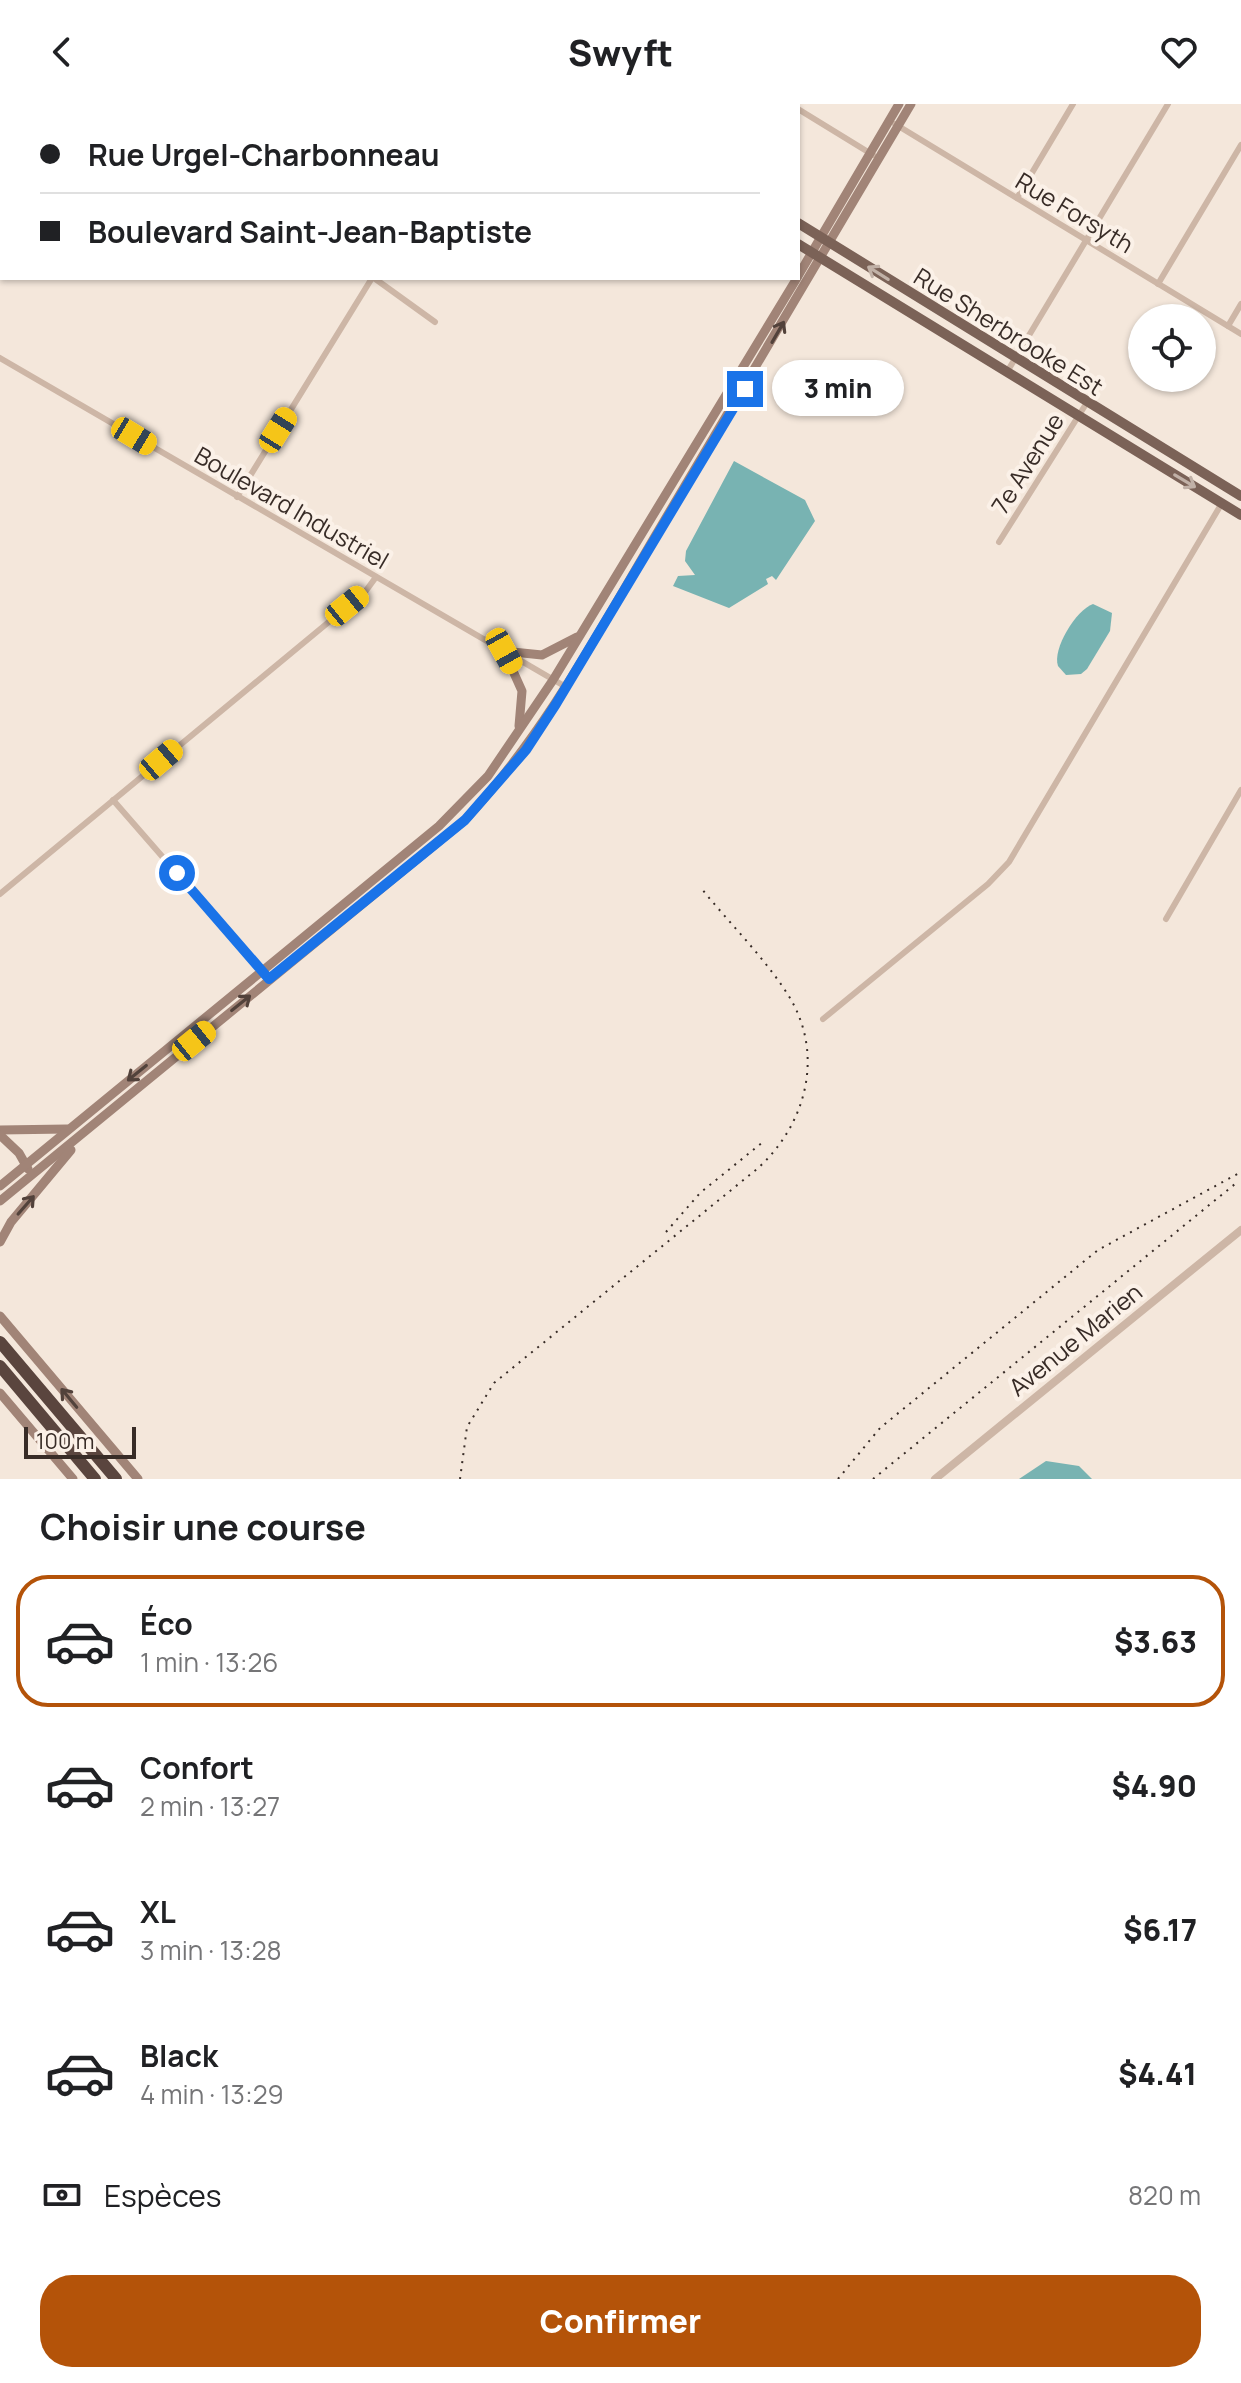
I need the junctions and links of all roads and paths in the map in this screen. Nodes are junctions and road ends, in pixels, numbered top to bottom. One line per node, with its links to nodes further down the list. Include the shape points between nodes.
1 (812, 104): 7 (street)
2 (899, 104): 8 (main road)
3 (911, 104): 8 (main road)
4 (1073, 104): 11 (street)
5 (1168, 104): 13 (street)
6 (800, 110): 7 (street)
7 (806, 114): 10 (street)
8 (894, 124): 10 (main road); 11 (street, Rue Forsyth)
9 (1241, 145): 21 (street)
10 (874, 156): 14 (main road)
11 (1017, 198): 13 (street, Rue Forsyth)
12 (800, 224): 14 (main road, Rue Sherbrooke Est)
13 (1086, 239): 21 (street, Rue Forsyth); 29 (street)
14 (825, 240): 16 (main road); 23 (main road, Rue Sherbrooke Est, one-way to 14)
15 (800, 245): 16 (main road, Rue Sherbrooke Est)
16 (817, 256): 17 (main road); 24 (main road, Rue Sherbrooke Est); 32 (main road, one-way to 16)
17 (800, 274)
18 (372, 280): 43 (street)
19 (376, 280): 25 (street)
20 (795, 280): 31 (main road)
21 (1158, 284): 26 (street, Rue Forsyth)
22 (1241, 304): 26 (street)
23 (931, 307): 24 (main road); 29 (main road, Rue Sherbrooke Est)
24 (922, 320): 30 (main road, Rue Sherbrooke Est)
25 (435, 322)
26 (1228, 326): 27 (street, Rue Forsyth)
27 (1241, 334)
28 (0, 358): 43 (street, Boulevard Industriel)
29 (1015, 359): 30 (street); 33 (main road, Rue Sherbrooke Est)
30 (1007, 372): 35 (main road, Rue Sherbrooke Est)
31 (733, 383): 32 (main road); 34 (main road)
32 (745, 389): 36 (main road)
33 (1086, 404): 35 (street, 7e Avenue); 37 (main road, Rue Sherbrooke Est)
34 (715, 414): 36 (main road); 46 (main road)
35 (1078, 415): 38 (main road, Rue Sherbrooke Est); 48 (street, 7e Avenue)
36 (726, 420): 47 (main road)
37 (1125, 427): 38 (main road); 39 (main road, Rue Sherbrooke Est)
38 (1119, 440): 40 (main road, Rue Sherbrooke Est)
39 (1156, 445): 40 (main road); 41 (main road, Rue Sherbrooke Est)
40 (1148, 458): 44 (main road, Rue Sherbrooke Est, one-way to 44)
41 (1230, 490): 42 (main road, Rue Sherbrooke Est); 44 (main road)
42 (1241, 496)
43 (237, 497): 49 (street, Boulevard Industriel)
44 (1222, 503): 45 (main road, Rue Sherbrooke Est); 61 (street, via 1009,862)
45 (1241, 515)
46 (643, 533): 47 (main road); 50 (main road)
47 (654, 539): 53 (main road)
48 (999, 542)
49 (376, 577): 51 (street, Boulevard Industriel); 56 (street, via 365,592)
50 (589, 622): 51 (main road, via 564,647 542,655); 52 (main road)
51 (504, 651): 52 (street, Boulevard Industriel); 54 (main road, via 522,691 523,712)
52 (553, 680): 53 (street, Boulevard Industriel); 54 (main road)
53 (566, 687): 60 (main road, via 526,750 465,820)
54 (514, 739): 59 (main road, via 488,776 439,826)
55 (1241, 790): 58 (street)
56 (113, 800): 57 (street); 59 (street)
57 (0, 894)
58 (1166, 919)
59 (262, 971): 60 (street); 62 (main road, one-way to 62)
60 (269, 979): 64 (main road, one-way to 60)
61 (823, 1019)
62 (67, 1129): 63 (main road); 65 (main road)
63 (0, 1132): 65 (main road)
64 (77, 1141): 66 (main road); 70 (main road, one-way to 64)
65 (26, 1165): 66 (main road); 67 (main road)
66 (30, 1176): 68 (main road)
67 (0, 1186)
68 (0, 1201)
69 (1241, 1230): 79 (street, Avenue Marien)
70 (0, 1242)
71 (0, 1316): 78 (main road, one-way to 71)
72 (0, 1342): 77 (highway)
73 (0, 1366): 76 (highway)
74 (0, 1393): 75 (main road)
75 (73, 1479)
76 (95, 1479)
77 (116, 1479)
78 (138, 1479)
79 (935, 1479)

